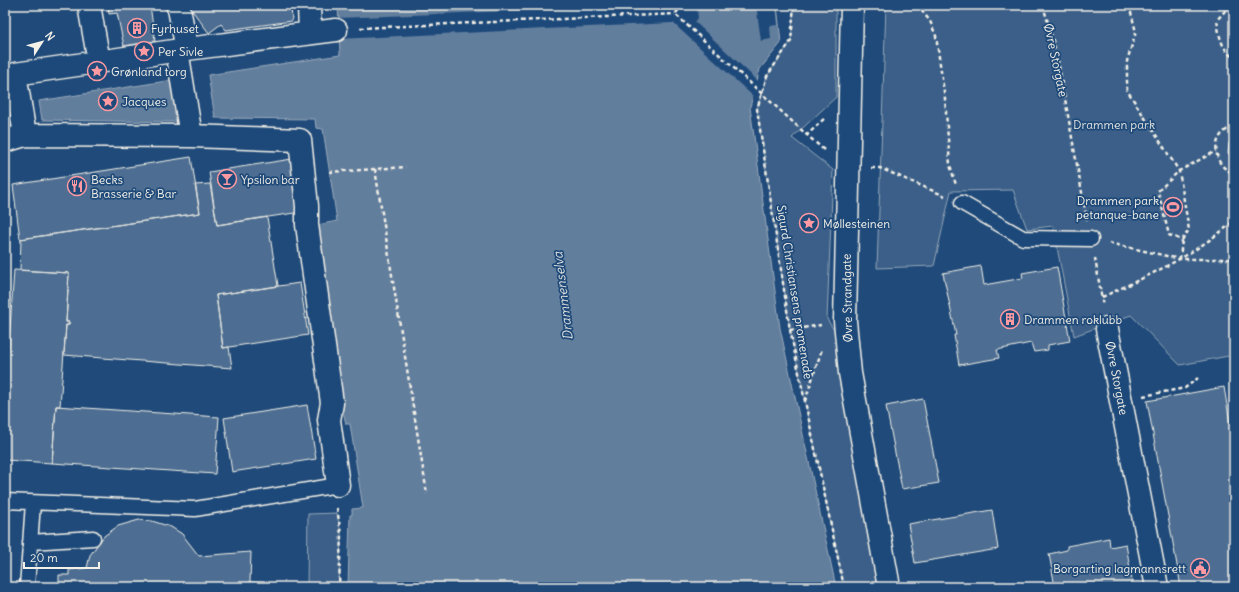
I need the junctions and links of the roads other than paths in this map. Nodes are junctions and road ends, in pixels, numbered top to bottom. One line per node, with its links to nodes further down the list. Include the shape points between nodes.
1 (89, 5): 8 (street)
2 (177, 5): 7 (street, via 180,9)
3 (309, 5): 6 (street)
4 (852, 5): 20 (street, Øvre Strandgate, via 846,336 850,373)
5 (336, 30): 6 (street)
6 (310, 33): 7 (street)
7 (182, 50): 8 (street); 9 (street)
8 (99, 62): 10 (street, via 15,74)
9 (191, 136): 10 (street); 14 (street, via 300,140 307,225 332,403 329,420)
10 (15, 138)
11 (962, 203): 12 (lane, via 1023,238)
12 (1091, 239)
13 (1107, 329): 21 (street, Øvre Storgate)
14 (338, 485): 16 (lane, via 195,509)
15 (5, 501): 16 (lane)
16 (33, 503): 18 (lane)
17 (93, 538): 18 (lane)
18 (30, 542): 19 (lane)
19 (27, 587)
20 (889, 587)
21 (1157, 587)

